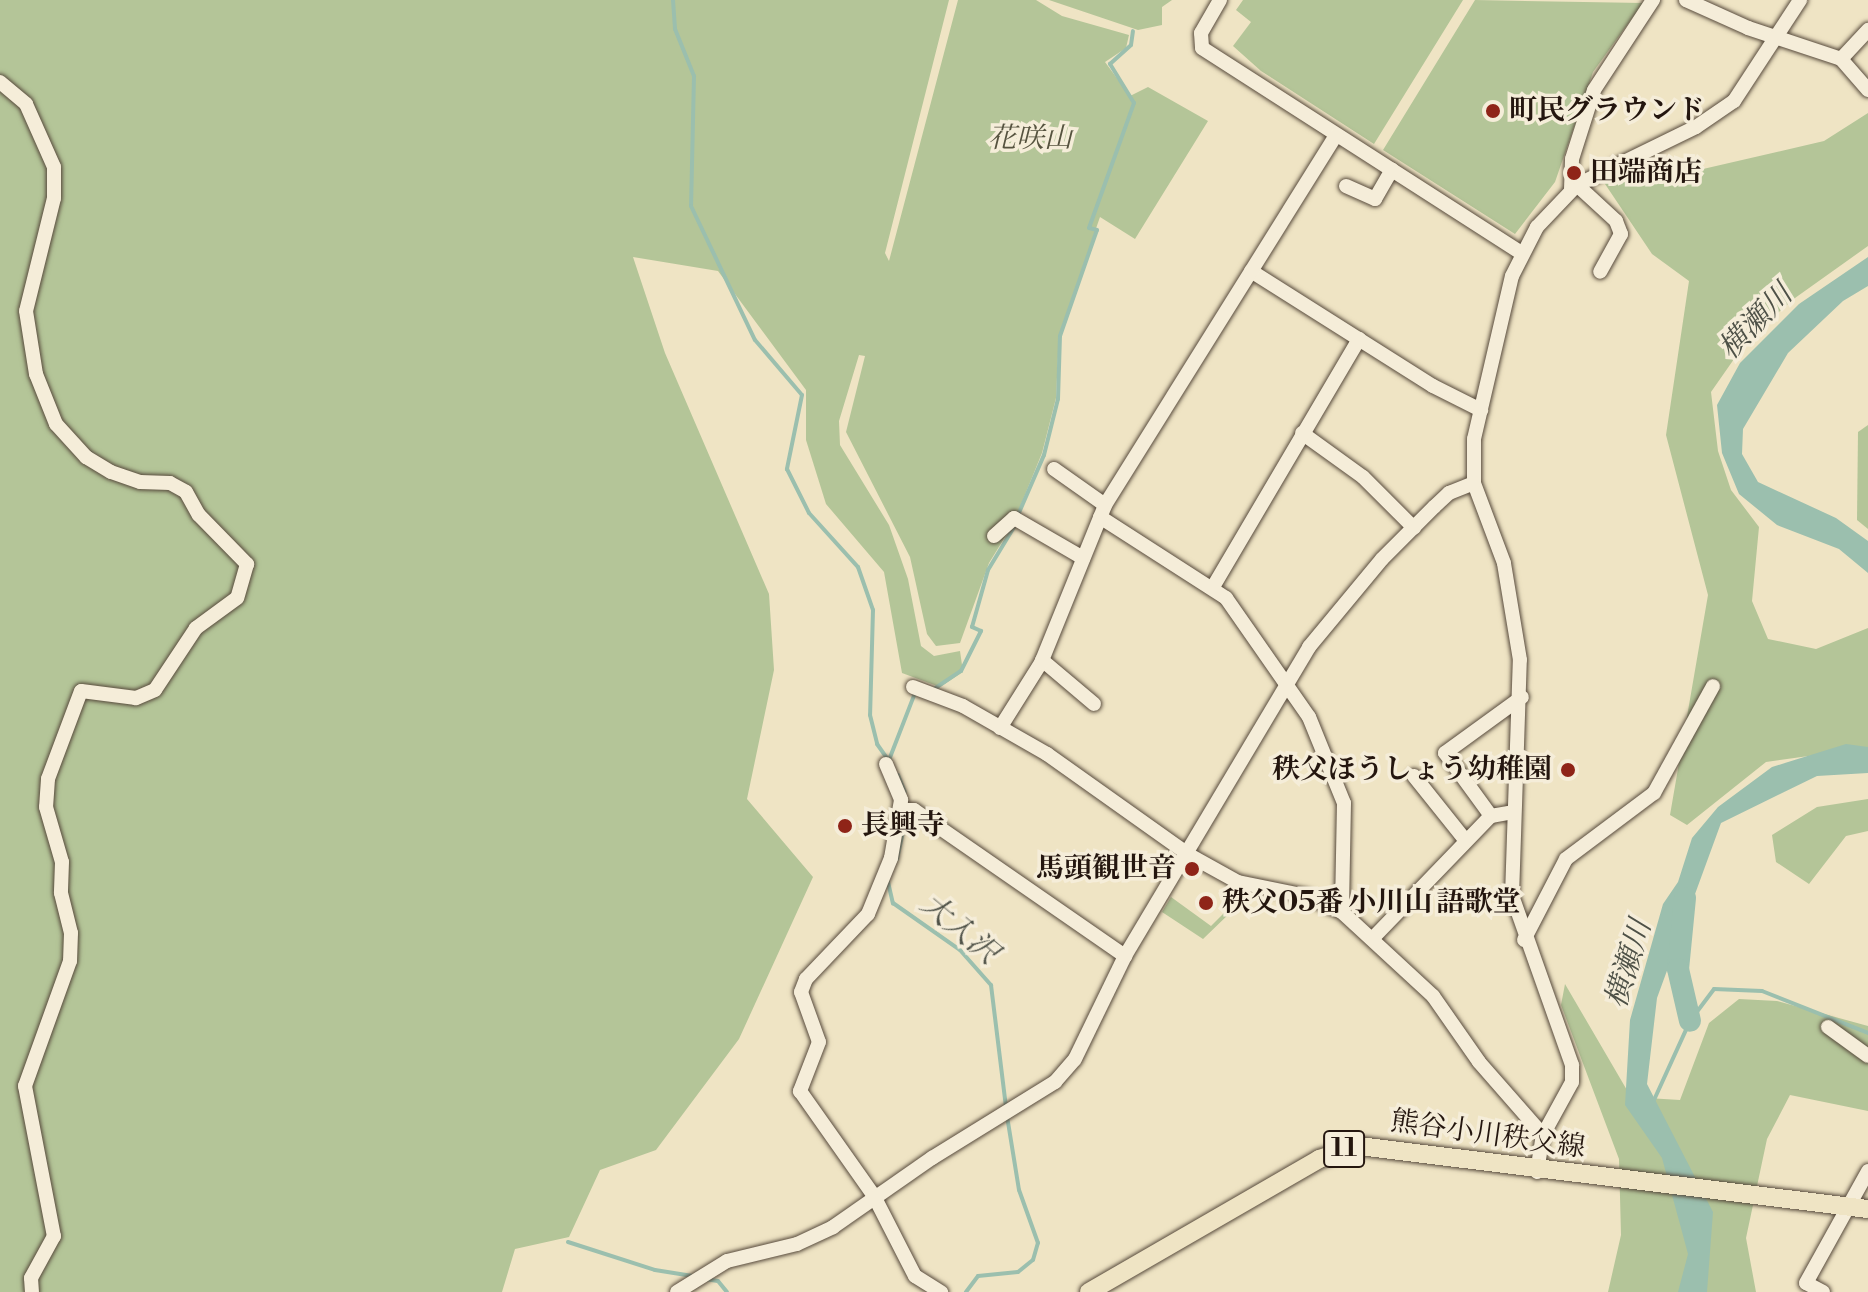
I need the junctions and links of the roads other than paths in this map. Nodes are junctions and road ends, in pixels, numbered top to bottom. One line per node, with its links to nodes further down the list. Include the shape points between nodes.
1 (1220, 0): 10 (street, via 1201,33 1202,48)
2 (1653, 0): 13 (street, via 1594,90 1572,159)
3 (1686, 0): 6 (street)
4 (1800, 0): 6 (street)
5 (1868, 30): 7 (street)
6 (1776, 37): 7 (street); 13 (street, via 1745,90 1716,115)
7 (1841, 59): 9 (street)
8 (0, 82): 52 (street, via 26,104 54,167 54,198 26,311 36,374 56,424 86,457 111,472 140,482 170,483 186,492 199,515 247,564 237,598 196,628 155,690 136,698 81,691 48,779 46,807 62,862 61,893 71,933 70,961 25,1086 54,1236 31,1278)
9 (1868, 90)
10 (1336, 135): 11 (street); 15 (street)
11 (1392, 169): 12 (street, via 1375,199); 14 (street)
12 (1346, 186)
13 (1574, 187): 14 (street); 16 (street, via 1616,221 1621,234)
14 (1521, 253): 18 (street)
15 (1251, 271): 17 (street); 22 (street)
16 (1600, 272)
17 (1359, 339): 18 (street); 19 (street)
18 (1481, 410): 21 (street, via 1471,452)
19 (1302, 433): 23 (street, via 1363,477); 26 (street)
20 (1054, 469): 22 (street)
21 (1474, 483): 23 (street, via 1449,493); 31 (street, via 1504,563)
22 (1103, 511): 25 (street); 26 (street)
23 (1414, 528): 28 (street, via 1321,630)
24 (994, 536): 25 (street, via 1014,518)
25 (1083, 558): 27 (street)
26 (1213, 587): 28 (street, via 1244,620)
27 (1042, 660): 32 (street); 33 (street)
28 (1288, 685): 40 (street); 41 (street, via 1309,717 1344,803)
29 (1713, 686): 43 (street, via 1654,793 1566,859)
30 (913, 687): 33 (street, via 963,706)
31 (1522, 697): 37 (street); 38 (street, via 1445,753)
32 (1094, 704)
33 (1000, 728): 40 (street, via 1076,771)
34 (886, 764): 36 (street)
35 (1414, 776): 39 (street)
36 (905, 810): 44 (street); 50 (street, via 868,914 813,966 801,992 819,1042 800,1091)
37 (1513, 812): 38 (street); 43 (street, via 1510,882)
38 (1491, 816): 39 (street)
39 (1466, 841): 42 (street)
40 (1189, 855): 41 (street, via 1238,882 1306,896); 44 (street)
41 (1342, 912): 42 (street)
42 (1373, 938): 47 (street, via 1433,996 1479,1062)
43 (1524, 940): 47 (street, via 1572,1065 1572,1082)
44 (1125, 956): 50 (street, via 1075,1059 1055,1082)
45 (1828, 1027): 46 (street)
46 (1868, 1056)
47 (1543, 1135): 49 (street)
48 (1868, 1171): 51 (street)
49 (1537, 1172): 51 (main road, 熊谷小川秩父線 / 11); 55 (main road, 熊谷小川秩父線 / 11, via 1384,1148 1340,1150)
50 (874, 1196): 53 (street, via 809,1240 727,1261); 54 (street, via 915,1276)
51 (1859, 1208): 56 (street, via 1806,1283)
52 (32, 1292)
53 (677, 1292)
54 (941, 1292)
55 (1089, 1292)
56 (1823, 1292)

